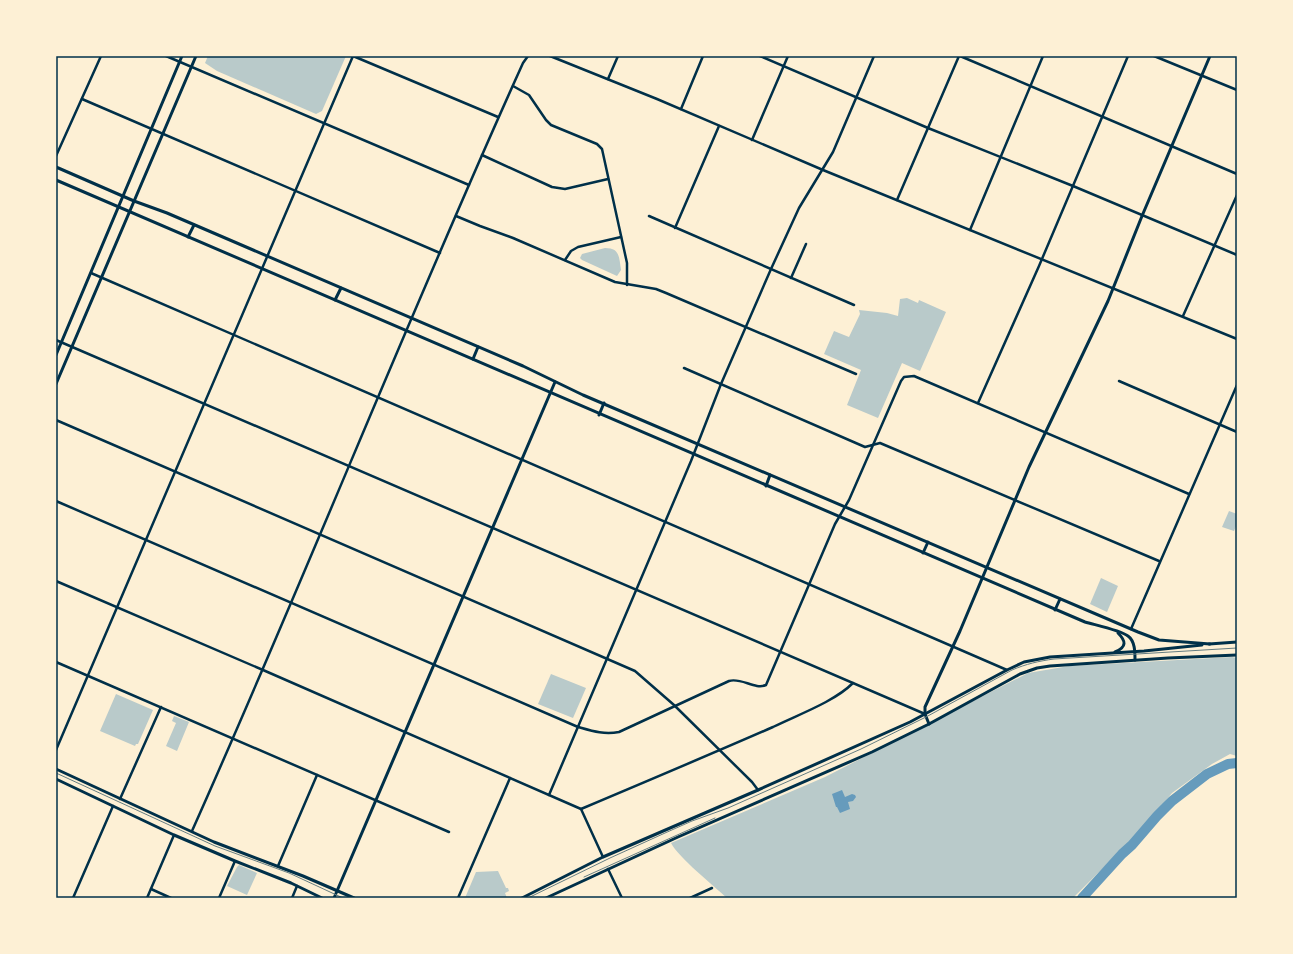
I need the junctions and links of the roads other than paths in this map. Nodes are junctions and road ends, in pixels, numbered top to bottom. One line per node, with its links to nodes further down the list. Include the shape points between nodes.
1 (101, 56): 27 (street)
2 (166, 56): 18 (street)
3 (182, 56): 18 (main road)
4 (196, 56): 20 (main road)
5 (353, 56): 30 (street); 31 (street)
6 (528, 56): 23 (street)
7 (550, 56): 22 (street)
8 (618, 56): 22 (street)
9 (703, 56): 28 (street)
10 (760, 56): 19 (street)
11 (788, 56): 19 (street)
12 (874, 56): 26 (street)
13 (959, 56): 24 (street); 33 (street)
14 (1043, 56): 24 (street)
15 (1128, 56): 29 (street)
16 (1154, 56): 21 (street)
17 (1210, 56): 21 (main road)
18 (180, 62): 20 (street); 34 (main road)
19 (784, 66): 26 (street); 36 (street)
20 (192, 67): 31 (street); 35 (main road)
21 (1202, 76): 25 (street); 37 (main road)
22 (608, 79): 28 (street)
23 (513, 86): 30 (street); 45 (street, via 529,95 551,125 597,144 602,149)
24 (1030, 86): 29 (street); 40 (street)
25 (1237, 90)
26 (856, 97): 33 (street); 42 (street)
27 (82, 99): 34 (street); 39 (street)
28 (681, 109): 32 (street)
29 (1102, 116): 37 (street); 47 (street)
30 (498, 117): 38 (street)
31 (324, 124): 46 (street); 48 (street)
32 (720, 126): 36 (street); 59 (street)
33 (928, 128): 40 (street); 51 (street)
34 (152, 129): 35 (street); 50 (main road)
35 (163, 134): 48 (street); 52 (main road)
36 (752, 140): 42 (street)
37 (1172, 146): 43 (street); 57 (main road)
38 (482, 155): 45 (street, via 552,187 566,189); 46 (street)
39 (56, 156)
40 (1000, 158): 47 (street); 60 (street)
41 (56, 167): 50 (main road)
42 (823, 170): 51 (street); 71 (street, via 799,208)
43 (1237, 174)
44 (56, 180): 53 (main road)
45 (608, 180): 62 (street)
46 (469, 185): 55 (street)
47 (1073, 186): 57 (street); 69 (street)
48 (295, 191): 65 (street); 67 (street)
49 (1237, 195): 64 (street)
50 (124, 196): 52 (main road); 53 (main road)
51 (897, 200): 60 (street)
52 (134, 201): 54 (main road); 58 (main road)
53 (119, 207): 54 (main road); 72 (main road)
54 (130, 212): 61 (main road); 73 (main road)
55 (456, 216): 65 (street); 68 (street)
56 (649, 216): 59 (street)
57 (1142, 216): 64 (street); 77 (main road)
58 (194, 225): 61 (main road); 67 (main road)
59 (675, 228): 71 (street)
60 (970, 230): 69 (street)
61 (188, 237): 70 (main road)
62 (621, 237): 68 (street, via 578,247 571,251); 75 (street, via 627,263)
63 (806, 244): 74 (street)
64 (1214, 245): 66 (street); 80 (street)
65 (440, 253): 81 (street)
66 (1237, 255)
67 (267, 256): 70 (street); 76 (main road)
68 (565, 260): 75 (street)
69 (1042, 260): 77 (street); 102 (street)
70 (262, 269): 78 (main road); 84 (street)
71 (770, 269): 74 (street); 82 (street)
72 (91, 273): 73 (street); 87 (main road)
73 (101, 278): 84 (street); 88 (main road)
74 (791, 278): 79 (street)
75 (627, 285): 82 (street, via 656,289)
76 (341, 288): 78 (main road); 81 (main road)
77 (1113, 289): 80 (street); 107 (main road)
78 (335, 300): 83 (main road)
79 (854, 305)
80 (1183, 316): 85 (street)
81 (412, 318): 83 (street); 89 (main road)
82 (746, 326): 93 (street); 97 (street)
83 (407, 331): 91 (main road); 100 (street)
84 (234, 335): 100 (street); 101 (street)
85 (1237, 339)
86 (56, 340): 87 (street)
87 (61, 342): 88 (street); 90 (main road)
88 (72, 346): 96 (main road); 101 (street)
89 (478, 347): 91 (main road); 95 (main road)
90 (56, 355)
91 (473, 359): 99 (main road)
92 (684, 368): 97 (street)
93 (856, 374)
94 (1119, 381): 106 (street)
95 (555, 382): 99 (main road); 103 (main road)
96 (56, 384)
97 (721, 384): 109 (street); 110 (street, via 865,447)
98 (1237, 385): 106 (street)
99 (550, 394): 104 (main road); 112 (main road)
100 (377, 397): 112 (street); 113 (street)
101 (205, 403): 113 (street); 114 (street)
102 (978, 403): 107 (street); 110 (street, via 914,376 904,377)
103 (604, 404): 104 (main road); 109 (main road)
104 (599, 415): 111 (main road)
105 (56, 420): 114 (street)
106 (1220, 425): 108 (street); 117 (street)
107 (1045, 432): 117 (street); 118 (main road)
108 (1237, 432)
109 (698, 443): 111 (street); 115 (main road)
110 (873, 445): 118 (street, via 880,443); 120 (street)
111 (693, 455): 116 (main road); 122 (street)
112 (522, 460): 122 (street); 123 (main road)
113 (348, 466): 123 (street); 124 (street)
114 (176, 471): 124 (street); 125 (street)
115 (770, 475): 116 (main road); 120 (main road)
116 (766, 486): 121 (main road)
117 (1189, 494): 128 (street)
118 (1015, 500): 128 (street); 129 (main road)
119 (56, 501): 125 (street)
120 (845, 507): 121 (street); 126 (main road)
121 (839, 518): 127 (main road); 132 (street)
122 (665, 521): 132 (street); 133 (street)
123 (492, 528): 133 (street); 134 (main road)
124 (320, 535): 134 (street); 136 (street)
125 (146, 540): 136 (street); 137 (street)
126 (928, 542): 127 (main road); 129 (main road)
127 (923, 553): 130 (main road)
128 (1159, 561): 139 (street)
129 (986, 568): 130 (main road); 135 (main road)
130 (982, 578): 138 (main road); 143 (main road)
131 (56, 581): 137 (street)
132 (809, 583): 143 (street); 144 (street)
133 (636, 590): 144 (street); 148 (street)
134 (463, 597): 148 (street); 151 (main road)
135 (1060, 599): 138 (main road); 139 (main road)
136 (291, 603): 151 (street); 152 (street)
137 (118, 608): 152 (street); 154 (street)
138 (1055, 610): 140 (main road)
139 (1131, 629): 142 (main road, via 1159,640)
140 (1116, 631): 145 (main road, via 1129,636); 146 (main road, via 1123,638 1124,645)
141 (1237, 642): 142 (main road)
142 (1210, 644): 145 (main road)
143 (952, 646): 153 (street); 158 (main road, via 925,707)
144 (781, 652): 155 (street); 156 (street, via 763,686 738,680 728,681)
145 (1135, 652): 146 (main road); 149 (main road)
146 (1112, 653): 153 (main road, via 1036,659)
147 (1237, 655): 149 (main road)
148 (607, 659): 156 (street, via 641,675); 160 (street)
149 (1135, 660): 159 (main road, via 1037,668 1020,674)
150 (56, 662): 154 (street)
151 (434, 664): 160 (street); 161 (main road)
152 (263, 670): 161 (street); 162 (street)
153 (1007, 670): 158 (main road)
154 (88, 676): 157 (street); 163 (street)
155 (853, 683): 158 (street); 165 (street, via 840,694)
156 (674, 706): 160 (street, via 610,734); 165 (street)
157 (161, 707): 162 (street); 172 (street)
158 (925, 714): 159 (main road); 170 (main road)
159 (929, 724): 182 (main road, via 872,752)
160 (578, 727): 171 (street)
161 (405, 732): 168 (street); 173 (main road)
162 (233, 738): 167 (street); 176 (street)
163 (58, 742): 164 (street)
164 (56, 750)
165 (720, 750): 170 (street); 175 (street)
166 (56, 769): 172 (main road)
167 (317, 775): 173 (street); 181 (street)
168 (510, 778): 171 (street); 195 (street)
169 (56, 779): 174 (main road)
170 (758, 790): 179 (main road)
171 (549, 795): 175 (street)
172 (120, 799): 176 (main road)
173 (376, 801): 177 (street); 186 (main road)
174 (113, 806): 178 (main road); 187 (street)
175 (581, 809): 179 (street)
176 (192, 831): 181 (main road)
177 (449, 832)
178 (174, 835): 180 (main road); 185 (street)
179 (603, 857): 196 (main road)
180 (235, 862): 183 (main road); 190 (street)
181 (278, 866): 186 (main road)
182 (608, 869): 197 (main road); 198 (street)
183 (297, 886): 191 (street); 192 (main road)
184 (712, 888): 199 (street)
185 (151, 889): 188 (street); 189 (street)
186 (337, 891): 193 (main road); 194 (main road)
187 (73, 898)
188 (147, 898)
189 (171, 898)
190 (219, 898)
191 (292, 898)
192 (322, 898)
193 (334, 898)
194 (354, 898)
195 (458, 898)
196 (522, 898)
197 (546, 898)
198 (622, 898)
199 (690, 898)

